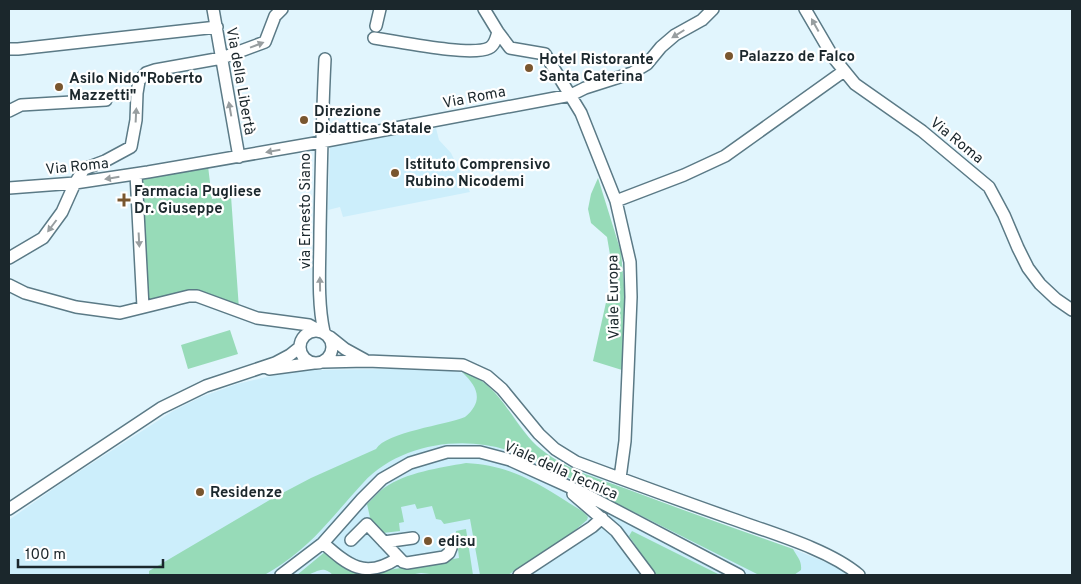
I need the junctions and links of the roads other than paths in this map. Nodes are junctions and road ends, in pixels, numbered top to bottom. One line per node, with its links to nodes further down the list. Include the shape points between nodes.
1 (213, 9): 8 (street, Via della Libertà)
2 (380, 9): 7 (street)
3 (484, 9): 9 (street, Viale Europa)
4 (713, 9): 15 (street, Via Roma, one-way to 15, via 702,20 675,35 647,64 632,73)
5 (805, 9): 14 (street, Via Roma, one-way to 5)
6 (279, 12): 12 (street, one-way to 6, via 265,42)
7 (376, 26)
8 (217, 27): 11 (street); 12 (street, Via della Libertà)
9 (498, 32): 10 (street, via 488,48 472,51); 15 (street, Viale Europa, via 510,48 545,54)
10 (374, 38)
11 (9, 49)
12 (222, 58): 19 (street, Via della Libertà, one-way to 12); 21 (street, one-way to 12, via 84,169 105,162 131,147 138,87 146,73)
13 (325, 60): 18 (street, via Ernesto Siano)
14 (844, 71): 23 (street, via 725,156); 27 (street, Via Roma, via 855,84 922,131 989,187 1028,268 1040,284)
15 (571, 95): 18 (street, Via Roma); 23 (street, Viale Europa)
16 (106, 100): 17 (street, via 21,105)
17 (9, 112)
18 (320, 142): 19 (street, Via Roma, one-way to 19); 29 (street, via Ernesto Siano, one-way to 18, via 319,282)
19 (238, 157): 20 (street, Via Roma)
20 (136, 174): 21 (street, Via Roma, one-way to 21); 26 (street, one-way to 26)
21 (75, 183): 22 (street, Via Roma); 24 (street, one-way to 24, via 62,212 43,238)
22 (9, 188)
23 (616, 201): 34 (street, Viale Europa, via 630,262 631,297 625,441)
24 (9, 258)
25 (9, 285): 26 (street, via 25,293 76,307 120,313)
26 (143, 307): 28 (street, via 197,296 257,318)
27 (1072, 310)
28 (281, 322): 29 (street, via 309,325); 30 (street, via 292,329)
29 (324, 333): 30 (street, via 307,333); 31 (street); 32 (street, via 333,344 332,351 328,358)
30 (300, 345): 32 (street, via 306,360); 33 (street, via 275,363)
31 (367, 361): 32 (street); 34 (street, via 463,365 487,376 555,449 576,462)
32 (318, 362): 33 (street)
33 (253, 370): 36 (street, via 206,386 161,408)
34 (620, 478): 49 (street, via 788,539 826,555)
35 (562, 485): 37 (street); 38 (street, Viale della Tecnica); 42 (street, Viale della Tecnica, via 510,460 480,452 447,452 410,462 382,479)
36 (9, 509)
37 (604, 520): 38 (street, via 617,516); 46 (street); 47 (street)
38 (638, 524): 48 (street, Viale della Tecnica)
39 (413, 538): 41 (street)
40 (351, 540): 41 (street, via 367,524)
41 (384, 542): 44 (street)
42 (323, 543): 44 (street, via 347,564 364,569); 45 (street, Viale della Tecnica)
43 (451, 548): 44 (street, via 444,557 406,563)
44 (398, 558)
45 (281, 575)
46 (519, 575)
47 (649, 575)
48 (739, 575)
49 (858, 575)

